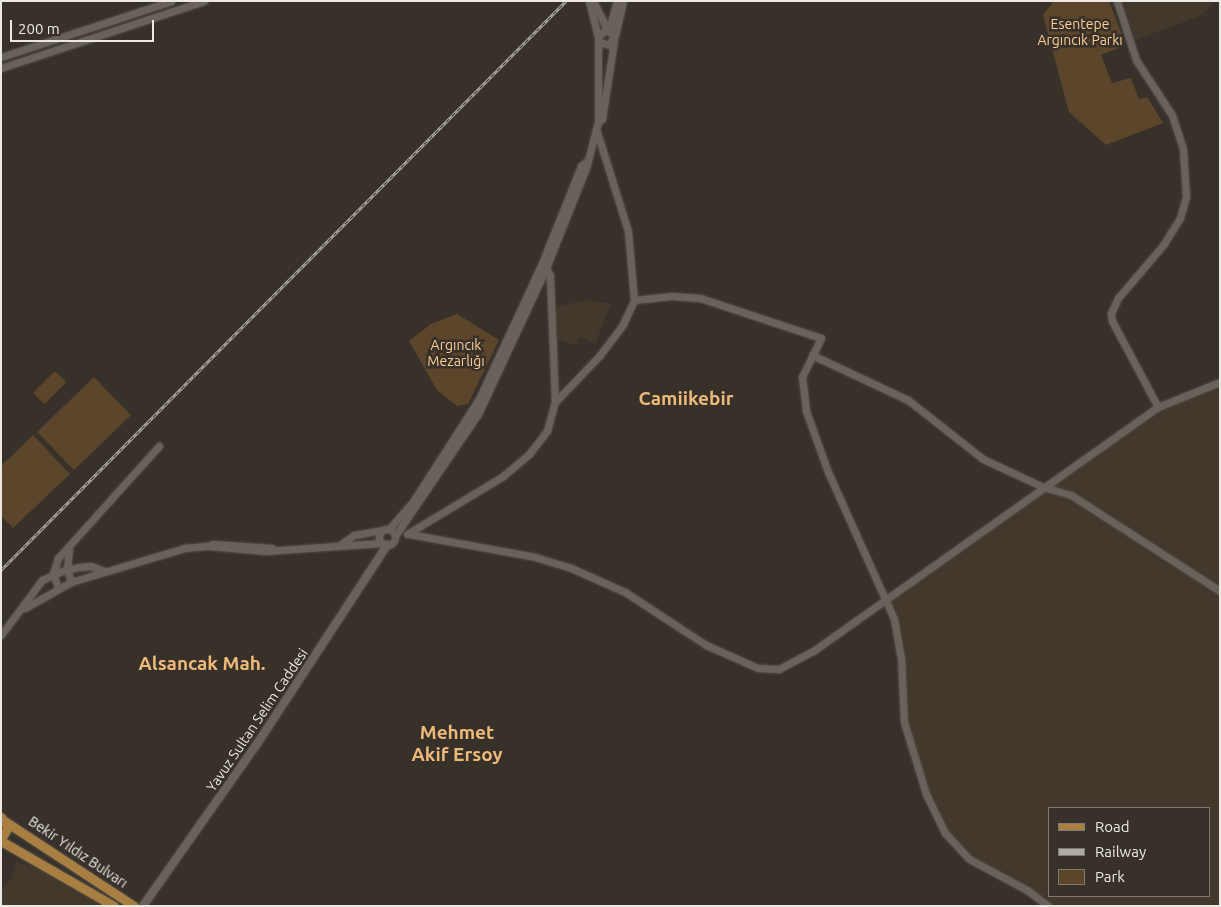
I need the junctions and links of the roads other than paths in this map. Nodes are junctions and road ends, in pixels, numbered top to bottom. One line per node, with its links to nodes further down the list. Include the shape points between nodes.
1 (171, 1): 12 (street)
2 (204, 1): 13 (street)
3 (589, 1): 10 (street)
4 (593, 1): 8 (street)
5 (623, 1): 11 (street)
6 (1117, 1): 21 (street, via 1136,60 1172,115 1183,149 1186,197 1180,218 1164,244 1118,298 1111,313 1112,321)
7 (616, 5): 8 (street); 9 (street)
8 (598, 8): 9 (street)
9 (608, 30): 10 (street); 11 (street)
10 (598, 39): 11 (street, via 608,46); 14 (street)
11 (614, 39): 14 (street, via 602,119)
12 (1, 57)
13 (1, 68)
14 (597, 126): 15 (street); 17 (street, via 628,231)
15 (586, 162): 16 (street); 24 (street, via 581,166 542,263 479,399 408,508)
16 (546, 268): 20 (street, via 550,274); 26 (street, via 478,414)
17 (634, 300): 18 (street, via 682,296 719,303 821,338); 20 (street, via 623,324 600,355)
18 (812, 355): 23 (street, via 908,400 983,458); 35 (street, via 802,382 808,420)
19 (1220, 382): 21 (street)
20 (555, 402): 25 (street, via 544,435 522,460 503,476)
21 (1158, 407): 23 (street)
22 (159, 446): 29 (street)
23 (1043, 487): 34 (street, via 1071,495); 35 (street)
24 (386, 529): 26 (street); 27 (street, via 354,535); 28 (street, via 378,536)
25 (409, 534): 26 (street); 35 (street, via 523,555 572,568 625,592 706,645 763,669 779,669 793,664)
26 (395, 537): 28 (street)
27 (341, 544): 28 (street); 31 (street, via 251,550 209,546 184,548)
28 (384, 544): 42 (main road, Yavuz Sultan Selim Caddesi, via 257,744)
29 (69, 550): 30 (street); 32 (street, via 58,558)
30 (64, 570): 31 (street, via 91,566); 32 (street); 33 (street)
31 (104, 571): 33 (street)
32 (53, 574): 33 (street); 36 (street, via 38,585)
33 (65, 584): 36 (street)
34 (1220, 591)
35 (884, 601): 43 (street, via 894,620 900,648 901,701 907,738 938,820 969,859 1027,890)
36 (24, 608): 37 (street)
37 (1, 635)
38 (4, 819): 39 (main road, via 8,830); 41 (main road, Bekir Yıldız Bulvarı)
39 (1, 840): 40 (main road, Bekir Yıldız Bulvarı)
40 (114, 906)
41 (134, 906)
42 (143, 906)
43 (1048, 906)

